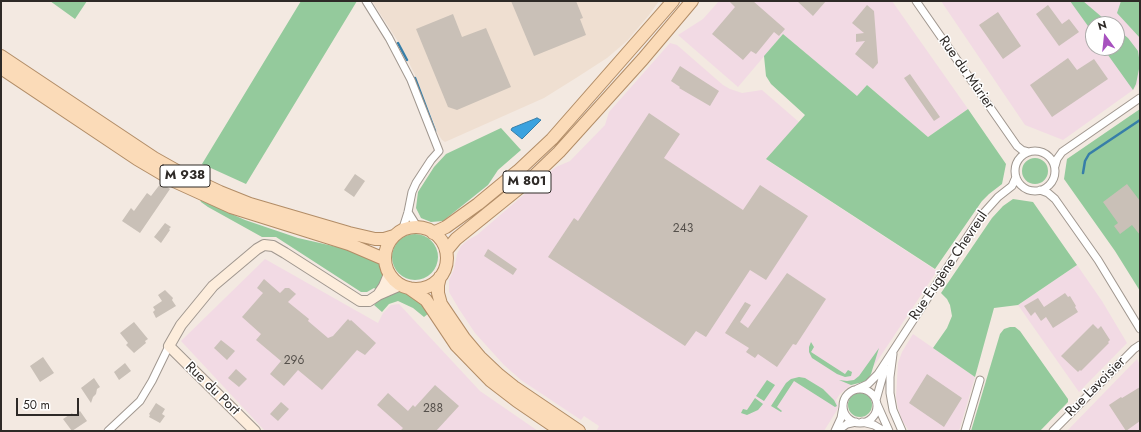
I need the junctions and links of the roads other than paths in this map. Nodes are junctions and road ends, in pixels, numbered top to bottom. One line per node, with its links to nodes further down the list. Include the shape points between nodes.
1 (366, 1): 20 (street, via 411,80 439,151 416,183)
2 (673, 1): 22 (main road, M 801, via 552,139 478,204)
3 (692, 1): 24 (main road, M 801, via 559,152 534,176 456,239)
4 (916, 1): 8 (street, Rue du Mûrier)
5 (1, 56): 23 (main road, M 938, via 154,158 220,192 250,204 349,233 375,239)
6 (1, 68): 25 (main road, M 938, via 137,159 176,182 231,207 349,244)
7 (1140, 98): 10 (street)
8 (1017, 146): 9 (street, Rue du Mûrier); 12 (street)
9 (1029, 152): 11 (street, via 1038,151); 12 (street)
10 (1062, 152): 11 (street); 13 (street)
11 (1047, 155): 13 (street)
12 (1018, 161): 14 (street, via 1015,168)
13 (1055, 166): 15 (street)
14 (1016, 177): 16 (street, Rue Eugène Chevreul); 17 (street)
15 (1052, 182): 18 (street); 19 (street)
16 (1010, 188): 17 (street); 33 (street, Rue Eugène Chevreul, via 981,216)
17 (1026, 189): 18 (street)
18 (1040, 190): 19 (street)
19 (1053, 197): 30 (street, via 1098,260)
20 (408, 212): 21 (street); 23 (street)
21 (418, 228): 22 (main road); 23 (main road, via 410,228)
22 (433, 233): 24 (main road, via 443,244)
23 (398, 234): 25 (main road, via 389,243)
24 (446, 252): 27 (main road, via 445,269)
25 (384, 259): 26 (main road)
26 (389, 274): 28 (main road); 29 (street)
27 (440, 277): 28 (main road, via 426,287); 42 (main road, via 438,293 441,304 480,357 514,387)
28 (405, 287): 29 (street); 41 (main road, via 426,300 456,345 486,377 517,402)
29 (378, 295): 32 (street, via 369,302 360,301 285,253 273,246 264,245 257,248 213,286 181,325)
30 (1140, 329)
31 (1140, 345): 48 (street, Rue Lavoisier, via 1132,350)
32 (169, 346): 39 (street, via 140,401); 40 (street, Rue du Port)
33 (894, 350): 35 (street, Rue Eugène Chevreul, via 872,380); 36 (street, Rue Eugène Chevreul, via 883,374); 46 (street, via 890,393 893,410)
34 (980, 380): 47 (street)
35 (857, 389): 36 (street, via 868,391); 37 (street, via 848,394)
36 (876, 402): 38 (street, via 872,417); 45 (street)
37 (843, 407): 38 (street, via 846,416); 43 (street)
38 (859, 422): 43 (street, via 847,424); 44 (street, via 874,425)
39 (108, 431)
40 (255, 431)
41 (561, 431)
42 (578, 431)
43 (836, 431)
44 (884, 431)
45 (889, 431)
46 (902, 431)
47 (965, 431)
48 (1053, 431)

